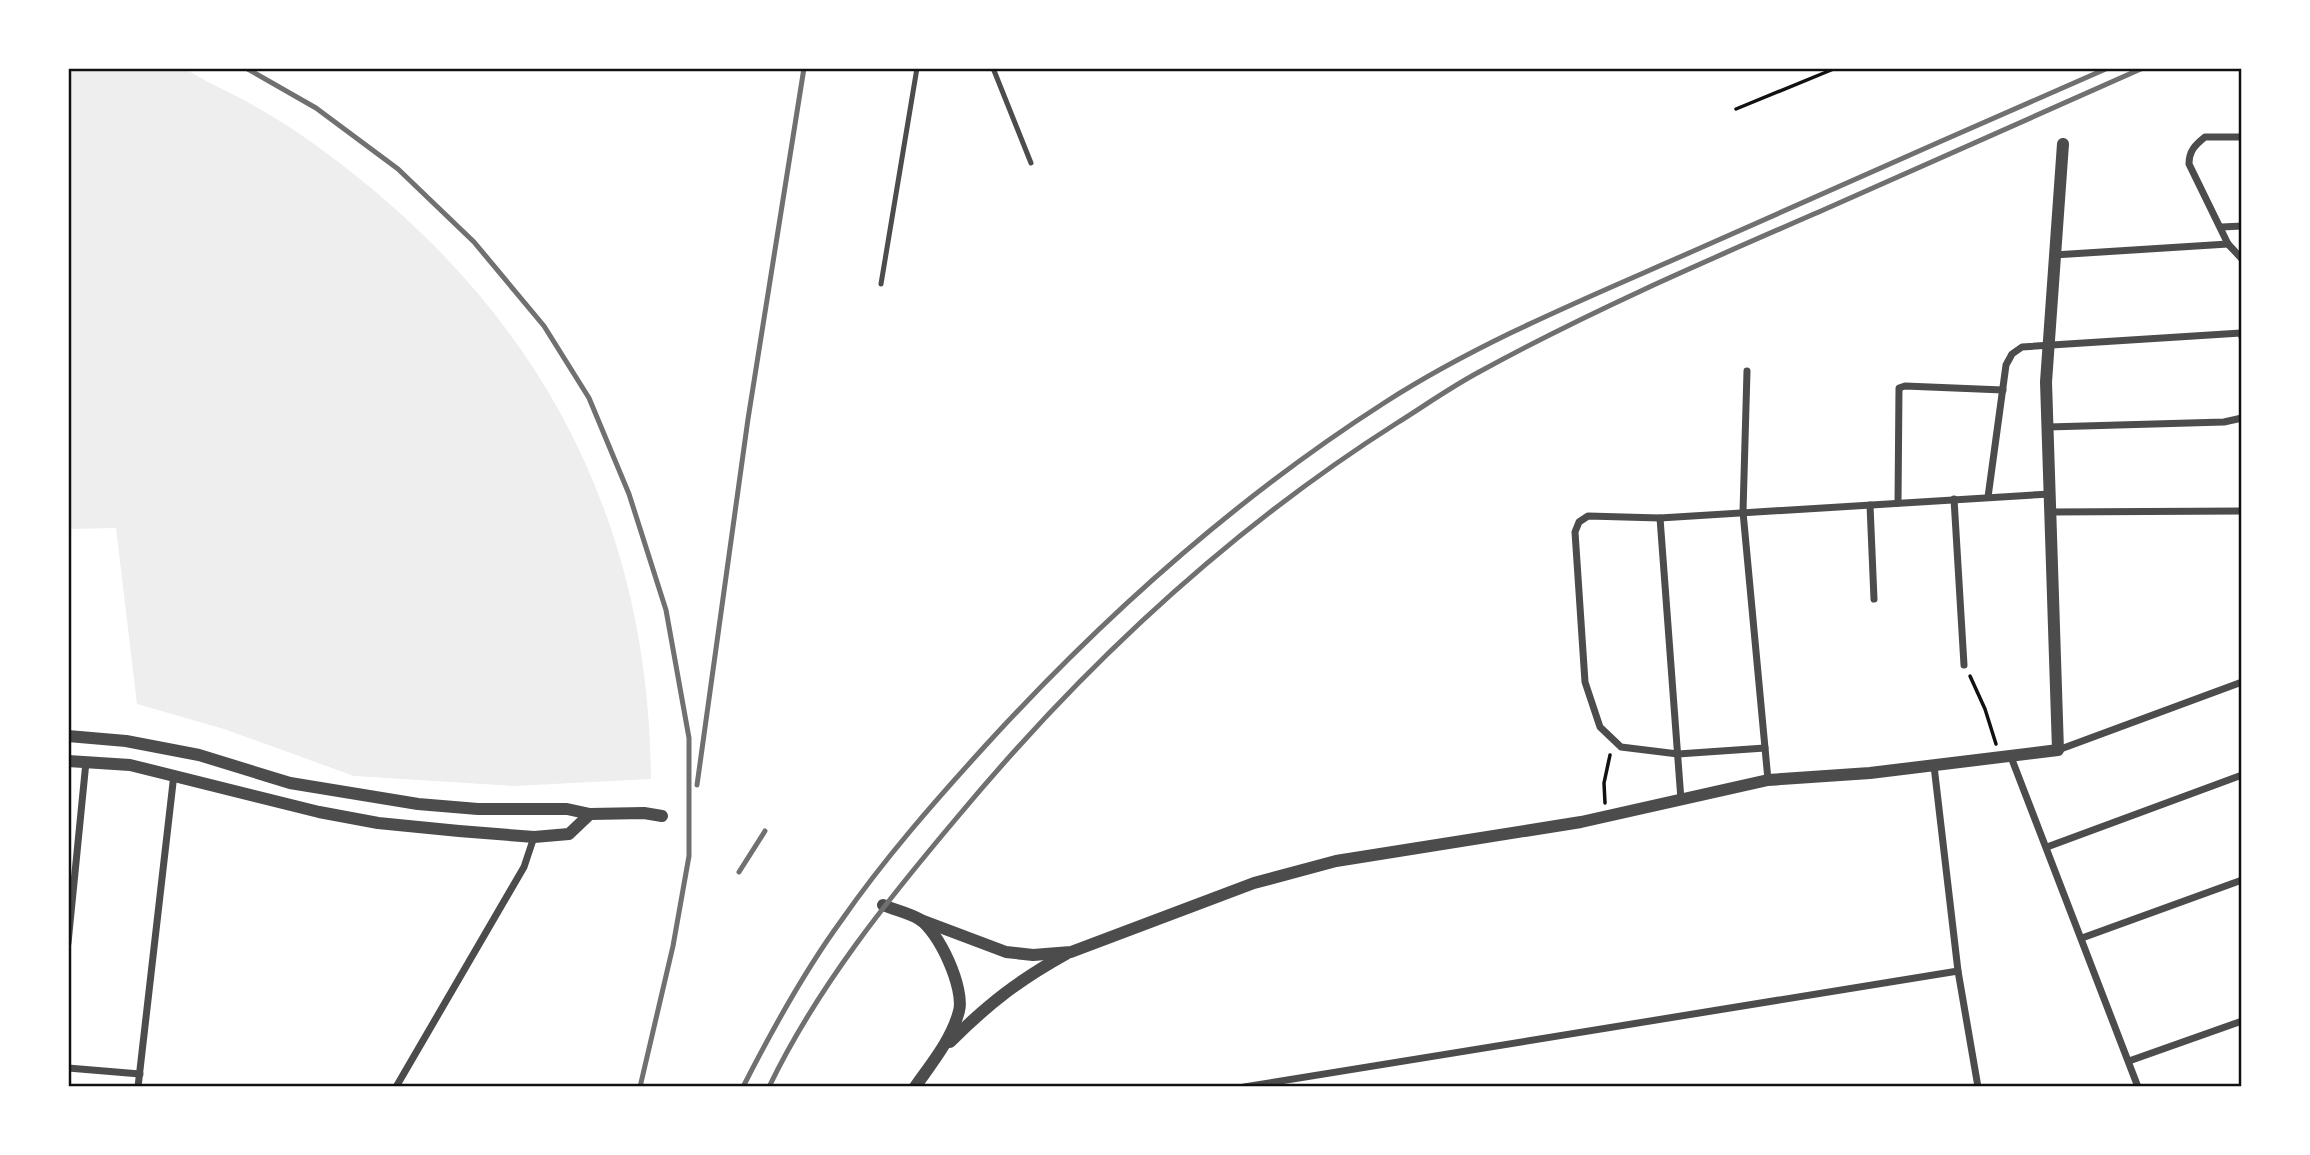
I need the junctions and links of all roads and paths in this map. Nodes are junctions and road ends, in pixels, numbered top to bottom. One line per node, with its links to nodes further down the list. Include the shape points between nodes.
1 (917, 68): 13 (lane)
2 (993, 68): 7 (lane)
3 (1836, 68): 4 (path)
4 (1735, 109)
5 (2242, 137): 9 (street, via 2204,137 2189,156)
6 (2063, 144): 11 (street)
7 (1031, 163)
8 (2242, 226): 9 (street)
9 (2222, 227): 10 (street)
10 (2228, 244): 11 (street); 12 (street)
11 (2054, 255): 15 (street)
12 (2242, 260)
13 (881, 284)
14 (2241, 334): 15 (street)
15 (2049, 343): 17 (street, via 2022,347 2012,354); 19 (street)
16 (1747, 372): 26 (street)
17 (2003, 390): 21 (street); 23 (street, via 1899,388)
18 (2242, 418): 19 (street)
19 (2048, 427): 20 (street)
20 (2050, 494): 21 (street); 27 (street)
21 (1988, 497): 22 (street)
22 (1954, 499): 23 (street); 30 (street)
23 (1898, 503): 24 (street)
24 (1870, 505): 26 (street); 29 (street)
25 (2242, 511): 27 (street)
26 (1743, 512): 28 (street); 34 (street)
27 (2050, 512): 35 (street)
28 (1660, 518): 33 (street, via 1588,516 1575,532 1586,682 1600,727); 36 (street)
29 (1874, 599)
30 (1964, 665): 37 (path)
31 (2242, 682): 35 (street)
32 (68, 736): 45 (street, via 199,755 290,783 358,796 466,808 567,808)
33 (1613, 739): 36 (street, via 1621,747); 47 (path, via 1604,783)
34 (1765, 748): 36 (street); 43 (street)
35 (2059, 750): 37 (street)
36 (1678, 754): 44 (street)
37 (2004, 757): 40 (street); 49 (street)
38 (68, 761): 39 (street)
39 (86, 762): 41 (street); 54 (street)
40 (1934, 766): 43 (street); 56 (street)
41 (174, 774): 48 (street, via 378,823); 61 (street)
42 (2242, 775): 49 (street)
43 (1768, 780): 44 (street)
44 (1681, 801): 47 (street)
45 (590, 814): 46 (street); 48 (street, via 569,834)
46 (662, 816)
47 (1606, 816): 55 (street, via 1336,861 1255,883)
48 (534, 837): 64 (street, via 524,867)
49 (2047, 847): 53 (street)
50 (2242, 880): 53 (street)
51 (883, 905): 52 (street)
52 (921, 920): 55 (street, via 1006,952 1033,956); 58 (street, via 948,957 958,985 960,1009)
53 (2082, 937): 59 (street)
54 (68, 943)
55 (1071, 952): 58 (street, via 989,1003)
56 (1958, 971): 62 (street); 68 (street)
57 (2242, 1021): 59 (street)
58 (938, 1054): 65 (street)
59 (2129, 1062): 69 (street)
60 (68, 1068): 61 (street)
61 (140, 1074): 63 (street)
62 (1310, 1078): 66 (street); 67 (street)
63 (138, 1087)
64 (396, 1087)
65 (915, 1087)
66 (1244, 1087)
67 (1312, 1087)
68 (1978, 1087)
69 (2138, 1087)

